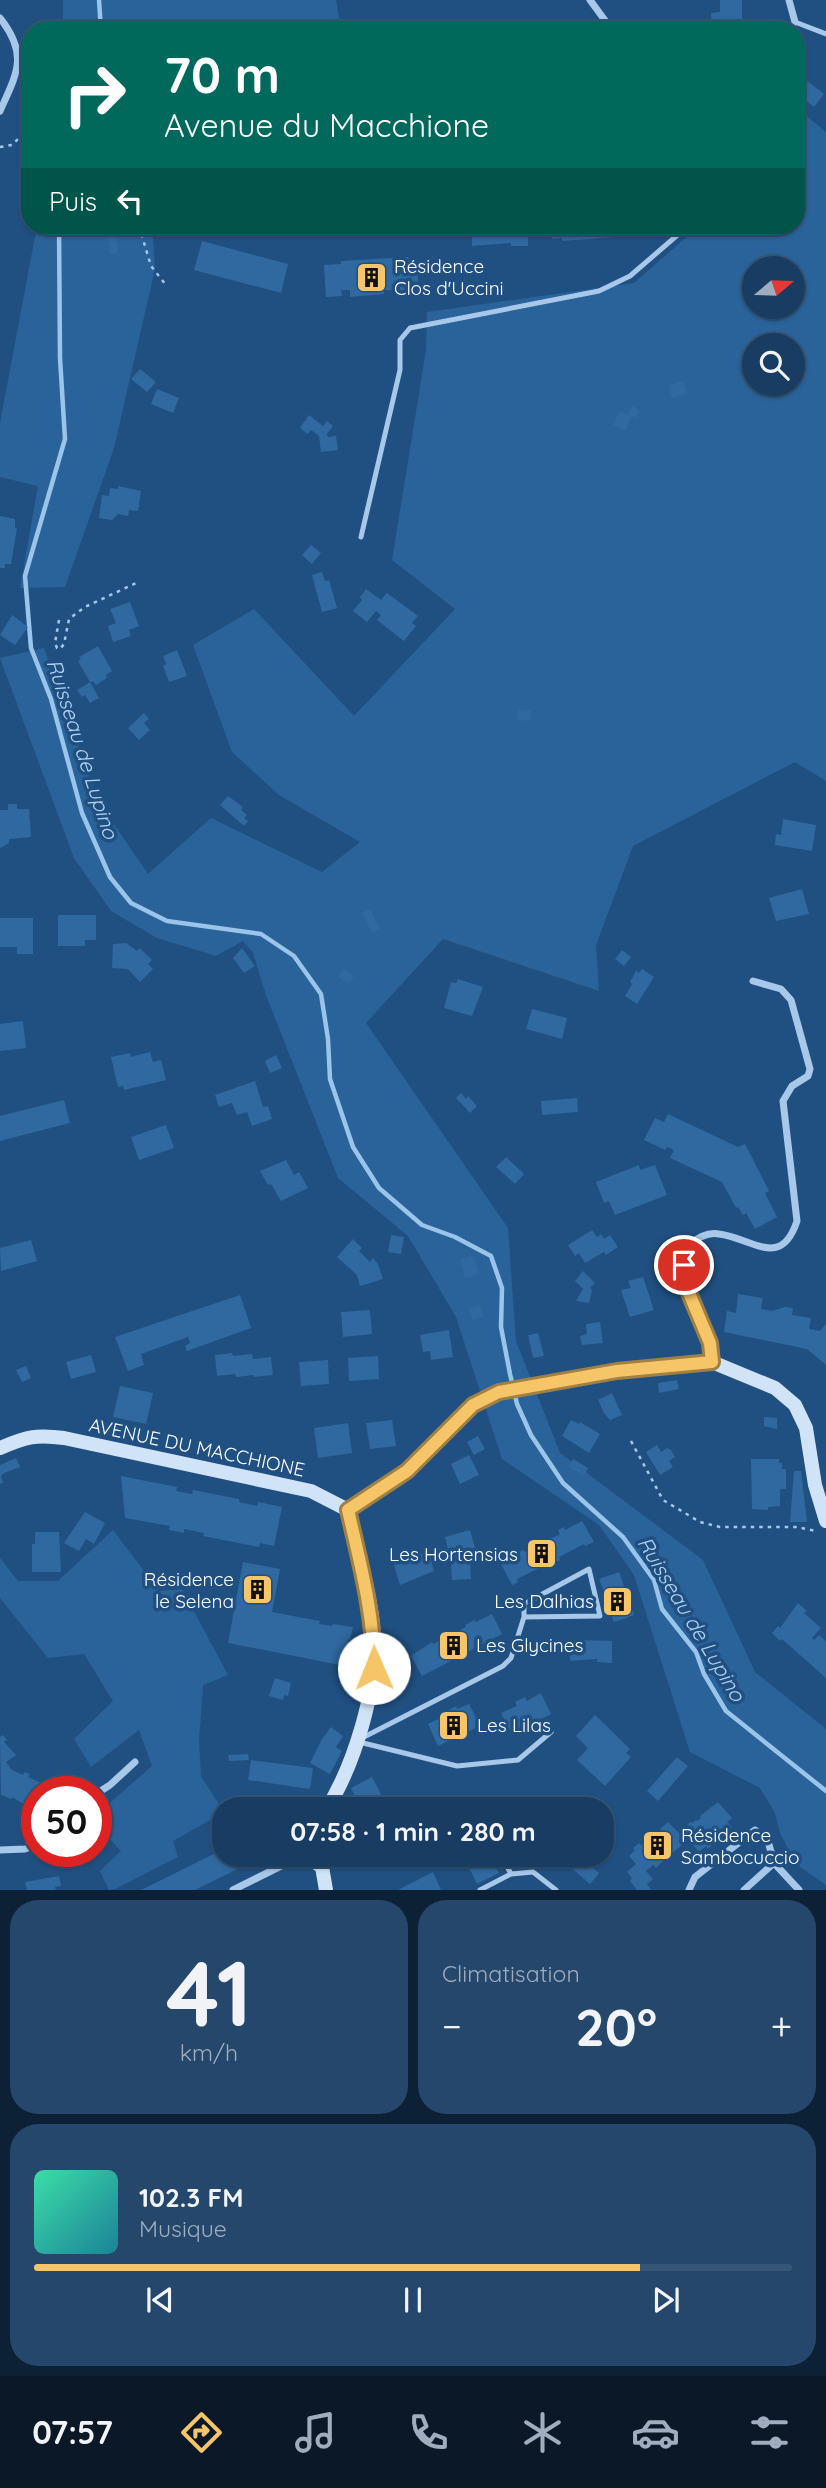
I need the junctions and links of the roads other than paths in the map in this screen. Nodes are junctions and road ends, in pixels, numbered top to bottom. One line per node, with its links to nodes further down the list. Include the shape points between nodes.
1 (590, 0): 4 (street)
2 (789, 0): 5 (street)
3 (0, 18): 8 (street, via 16,45 19,63)
4 (605, 21)
5 (795, 21)
6 (805, 26): 7 (lane)
7 (826, 34)
8 (0, 111)
9 (678, 235): 10 (lane, via 630,276 599,291 410,328 400,340 400,370)
10 (361, 537)
11 (753, 981): 12 (street, via 781,989 791,1000 810,1069 783,1101 797,1221 792,1237 781,1247 765,1248 719,1234 708,1234 689,1245 684,1265 689,1293 710,1343)
12 (712, 1362): 14 (main road, via 617,1371 499,1392 473,1405 407,1471); 15 (main road, via 775,1388 795,1405 806,1428)
13 (0, 1448): 14 (main road, AVENUE DU MACCHIONE, via 41,1435 65,1438 312,1491)
14 (348, 1510): 18 (main road, via 374,1636 374,1668)
15 (826, 1521)
16 (524, 1617): 16 (lane, via 600,1616 589,1569 524,1604); 18 (lane, via 511,1658 503,1666)
17 (551, 1732): 18 (lane, via 518,1760 457,1766)
18 (356, 1741): 21 (main road)
19 (135, 1762): 20 (street)
20 (112, 1783)
21 (337, 1797)
22 (21, 1849): 23 (street)
23 (0, 1850)
24 (774, 1863): 33 (street, via 768,1841 755,1830 695,1877); 34 (street); 35 (street)
25 (278, 1867): 29 (street)
26 (326, 1867): 30 (main road)
27 (507, 1867): 28 (lane)
28 (511, 1874): 31 (lane); 32 (lane, via 533,1872)
29 (233, 1889)
30 (326, 1889)
31 (480, 1889)
32 (556, 1889)
33 (689, 1889)
34 (744, 1889)
35 (799, 1889)

